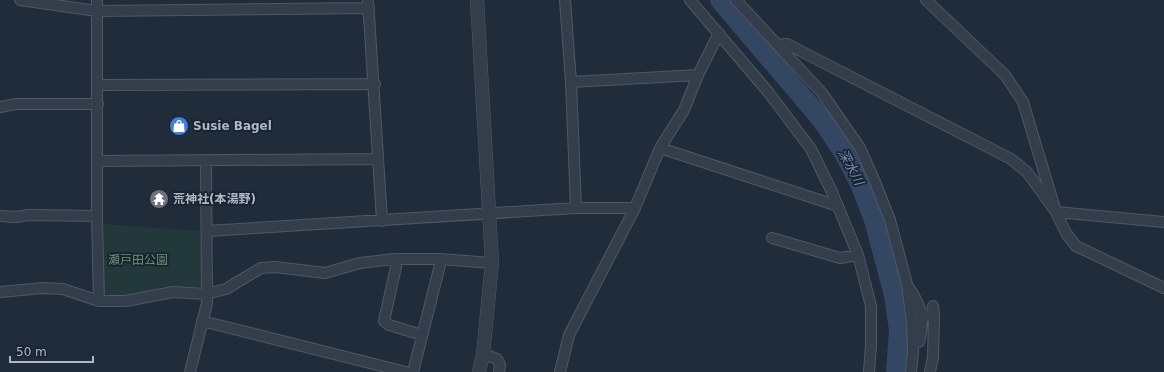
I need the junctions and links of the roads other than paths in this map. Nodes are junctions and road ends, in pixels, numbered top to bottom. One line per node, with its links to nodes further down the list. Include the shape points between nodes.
1 (20, 0): 9 (street)
2 (97, 0): 9 (street)
3 (476, 0): 26 (street)
4 (565, 0): 13 (street)
5 (690, 0): 10 (street)
6 (736, 0): 11 (street)
7 (926, 0): 25 (street, via 1005,75 1023,102)
8 (369, 4): 9 (street); 14 (street)
9 (97, 10): 15 (street)
10 (720, 33): 12 (street); 22 (street, via 811,149)
11 (778, 45): 25 (street, via 787,44 1010,159 1027,172); 37 (street, via 822,93 860,148 890,220)
12 (698, 75): 13 (street); 18 (street, via 684,110)
13 (571, 82): 23 (street)
14 (375, 84): 15 (street); 19 (street)
15 (97, 85): 16 (street)
16 (98, 104): 17 (street, via 16,104); 20 (street)
17 (0, 107)
18 (660, 148): 22 (street); 24 (street)
19 (378, 159): 21 (street); 29 (street)
20 (98, 161): 21 (street); 28 (street)
21 (206, 161): 31 (street)
22 (838, 206): 33 (street)
23 (576, 208): 24 (street); 26 (street)
24 (635, 208): 54 (street, via 569,335)
25 (1056, 212): 30 (street); 38 (street, via 1066,233 1076,246)
26 (488, 215): 29 (street); 36 (street)
27 (0, 216): 28 (street)
28 (97, 216): 41 (street)
29 (382, 221): 31 (street)
30 (1164, 222)
31 (207, 231): 40 (street)
32 (772, 238): 33 (street, via 840,258)
33 (858, 255): 55 (street, via 871,306)
34 (394, 259): 35 (street); 40 (street, via 360,263 325,272 261,268 226,290); 46 (street, via 396,267 384,321 389,325)
35 (440, 259): 36 (street); 46 (street)
36 (492, 262): 48 (street)
37 (907, 284): 43 (street, via 918,300); 47 (street)
38 (1164, 288)
39 (0, 292): 41 (street, via 63,289)
40 (206, 294): 41 (street, via 173,292 126,301); 45 (street)
41 (99, 301)
42 (933, 306): 44 (street)
43 (922, 315): 44 (street); 47 (street, via 919,342)
44 (934, 317): 57 (street)
45 (202, 321): 49 (street); 50 (street)
46 (422, 334): 51 (street)
47 (913, 344): 56 (street)
48 (483, 354): 52 (street); 53 (street, via 497,359 500,365)
49 (192, 372)
50 (406, 372)
51 (413, 372)
52 (479, 372)
53 (499, 372)
54 (560, 372)
55 (869, 372)
56 (911, 372)
57 (930, 372)

